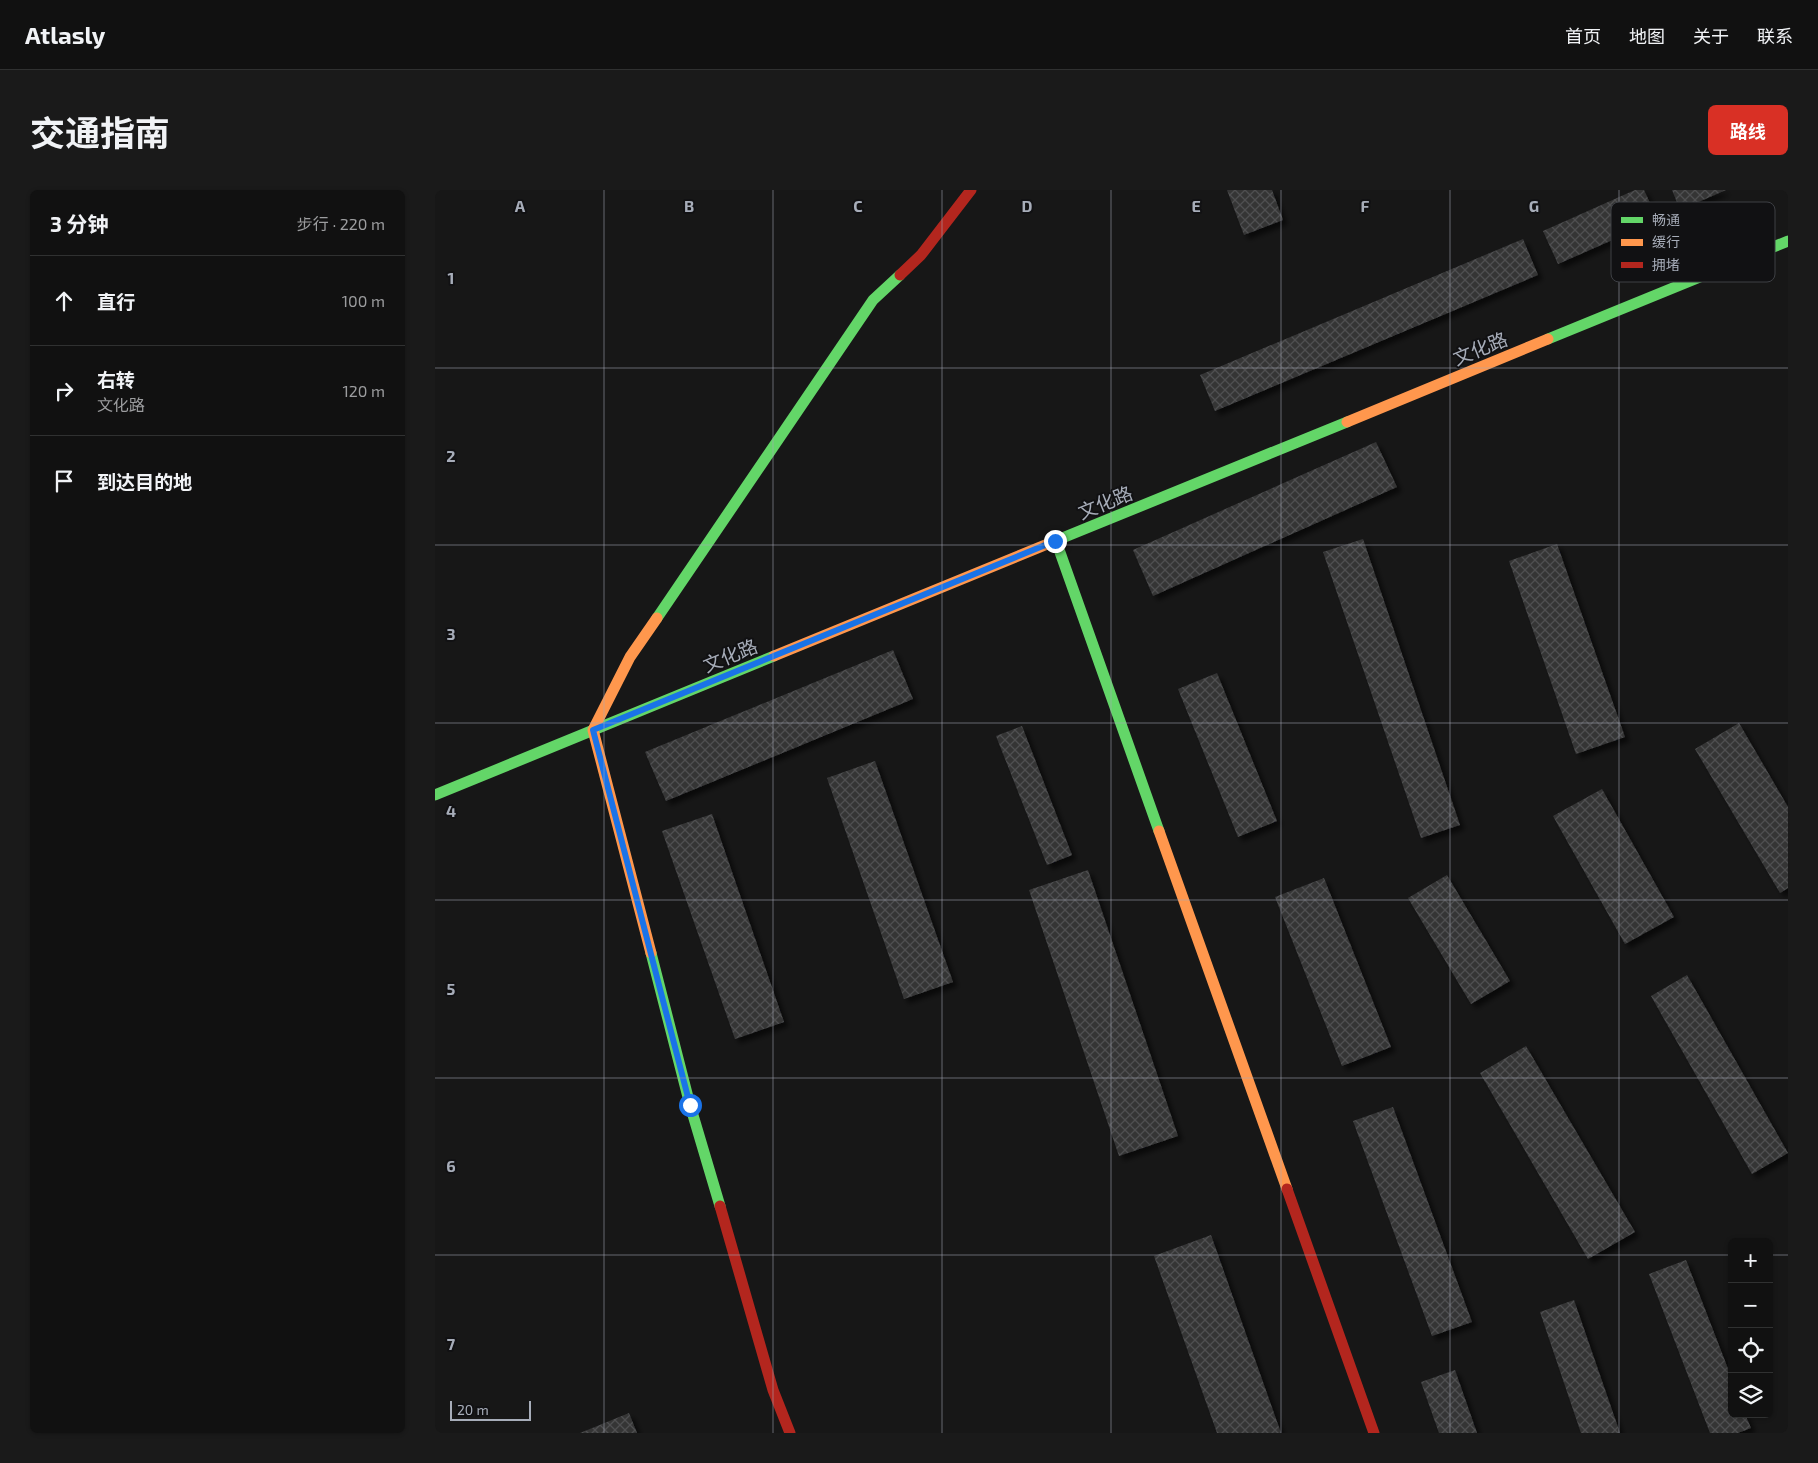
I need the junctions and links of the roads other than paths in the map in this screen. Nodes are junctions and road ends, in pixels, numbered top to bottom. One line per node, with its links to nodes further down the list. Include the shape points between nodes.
1 (971, 190): 6 (street, via 921,255 873,300 630,657)
2 (1788, 241): 3 (street, 文化路)
3 (1775, 246)
4 (1688, 282): 5 (street, 文化路)
5 (1055, 541): 6 (street, 文化路); 9 (street)
6 (593, 730): 7 (street, 文化路); 8 (street, via 690,1105 773,1390)
7 (435, 795)
8 (790, 1433)
9 (1374, 1433)

